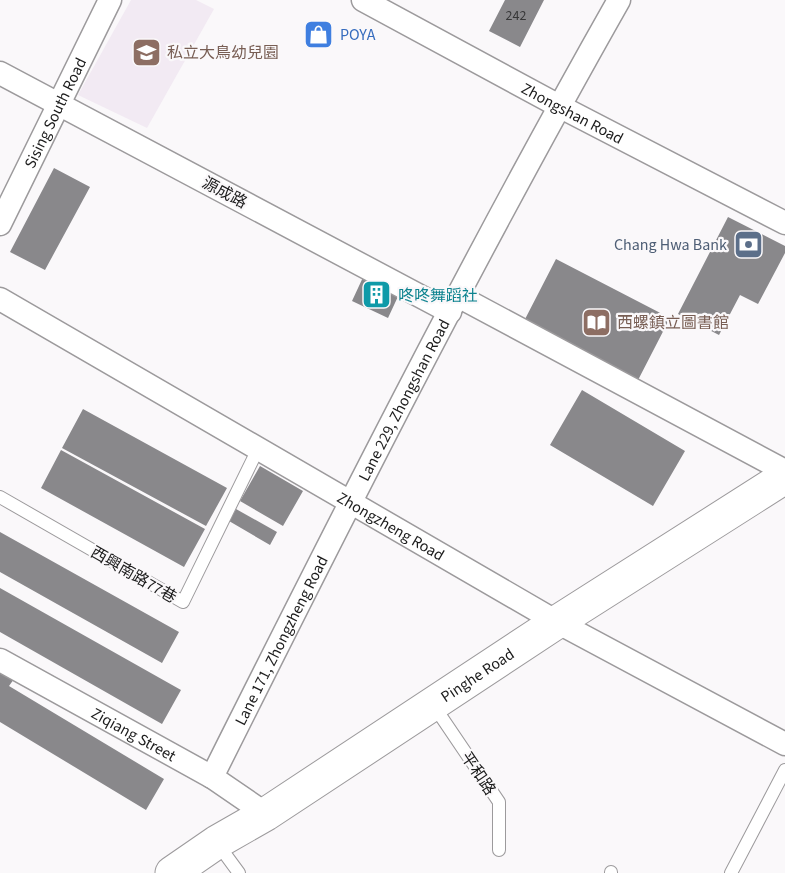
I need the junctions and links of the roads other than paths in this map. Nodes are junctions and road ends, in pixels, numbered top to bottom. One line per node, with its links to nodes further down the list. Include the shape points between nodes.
1 (110, 0): 5 (street, Sising South Road)
2 (363, 0): 6 (street, Zhongshan Road)
3 (619, 0): 6 (street, Lane 229, Zhongshan Road)
4 (0, 73): 5 (street, 源成路)
5 (59, 104): 8 (street, Sising South Road); 10 (street, 源成路)
6 (559, 106): 7 (street, Zhongshan Road); 10 (street, Lane 229, Zhongshan Road)
7 (785, 223)
8 (0, 224)
9 (0, 300): 11 (street, Zhongzheng Road)
10 (454, 304): 12 (street, 源成路); 15 (street, Lane 229, Zhongshan Road)
11 (258, 449): 14 (lane, 西興南路77巷, via 183,602); 15 (street, Zhongzheng Road)
12 (785, 471)
13 (785, 477): 16 (main road, Pinghe Road)
14 (0, 497)
15 (349, 503): 16 (street, Zhongzheng Road); 21 (street, Lane 171, Zhongzheng Road)
16 (557, 622): 18 (main road, Pinghe Road); 19 (street, Zhongzheng Road)
17 (0, 660): 21 (street, Ziqiang Street)
18 (433, 705): 22 (main road, Pinghe Road); 24 (lane, 平和路, via 499,802)
19 (785, 744)
20 (785, 770): 27 (lane)
21 (212, 777): 22 (street, Ziqiang Street)
22 (266, 814): 23 (main road, Pinghe Road)
23 (217, 842): 25 (main road, Pinghe Road); 26 (lane)
24 (499, 849)
25 (172, 873)
26 (239, 873)
27 (731, 873)

